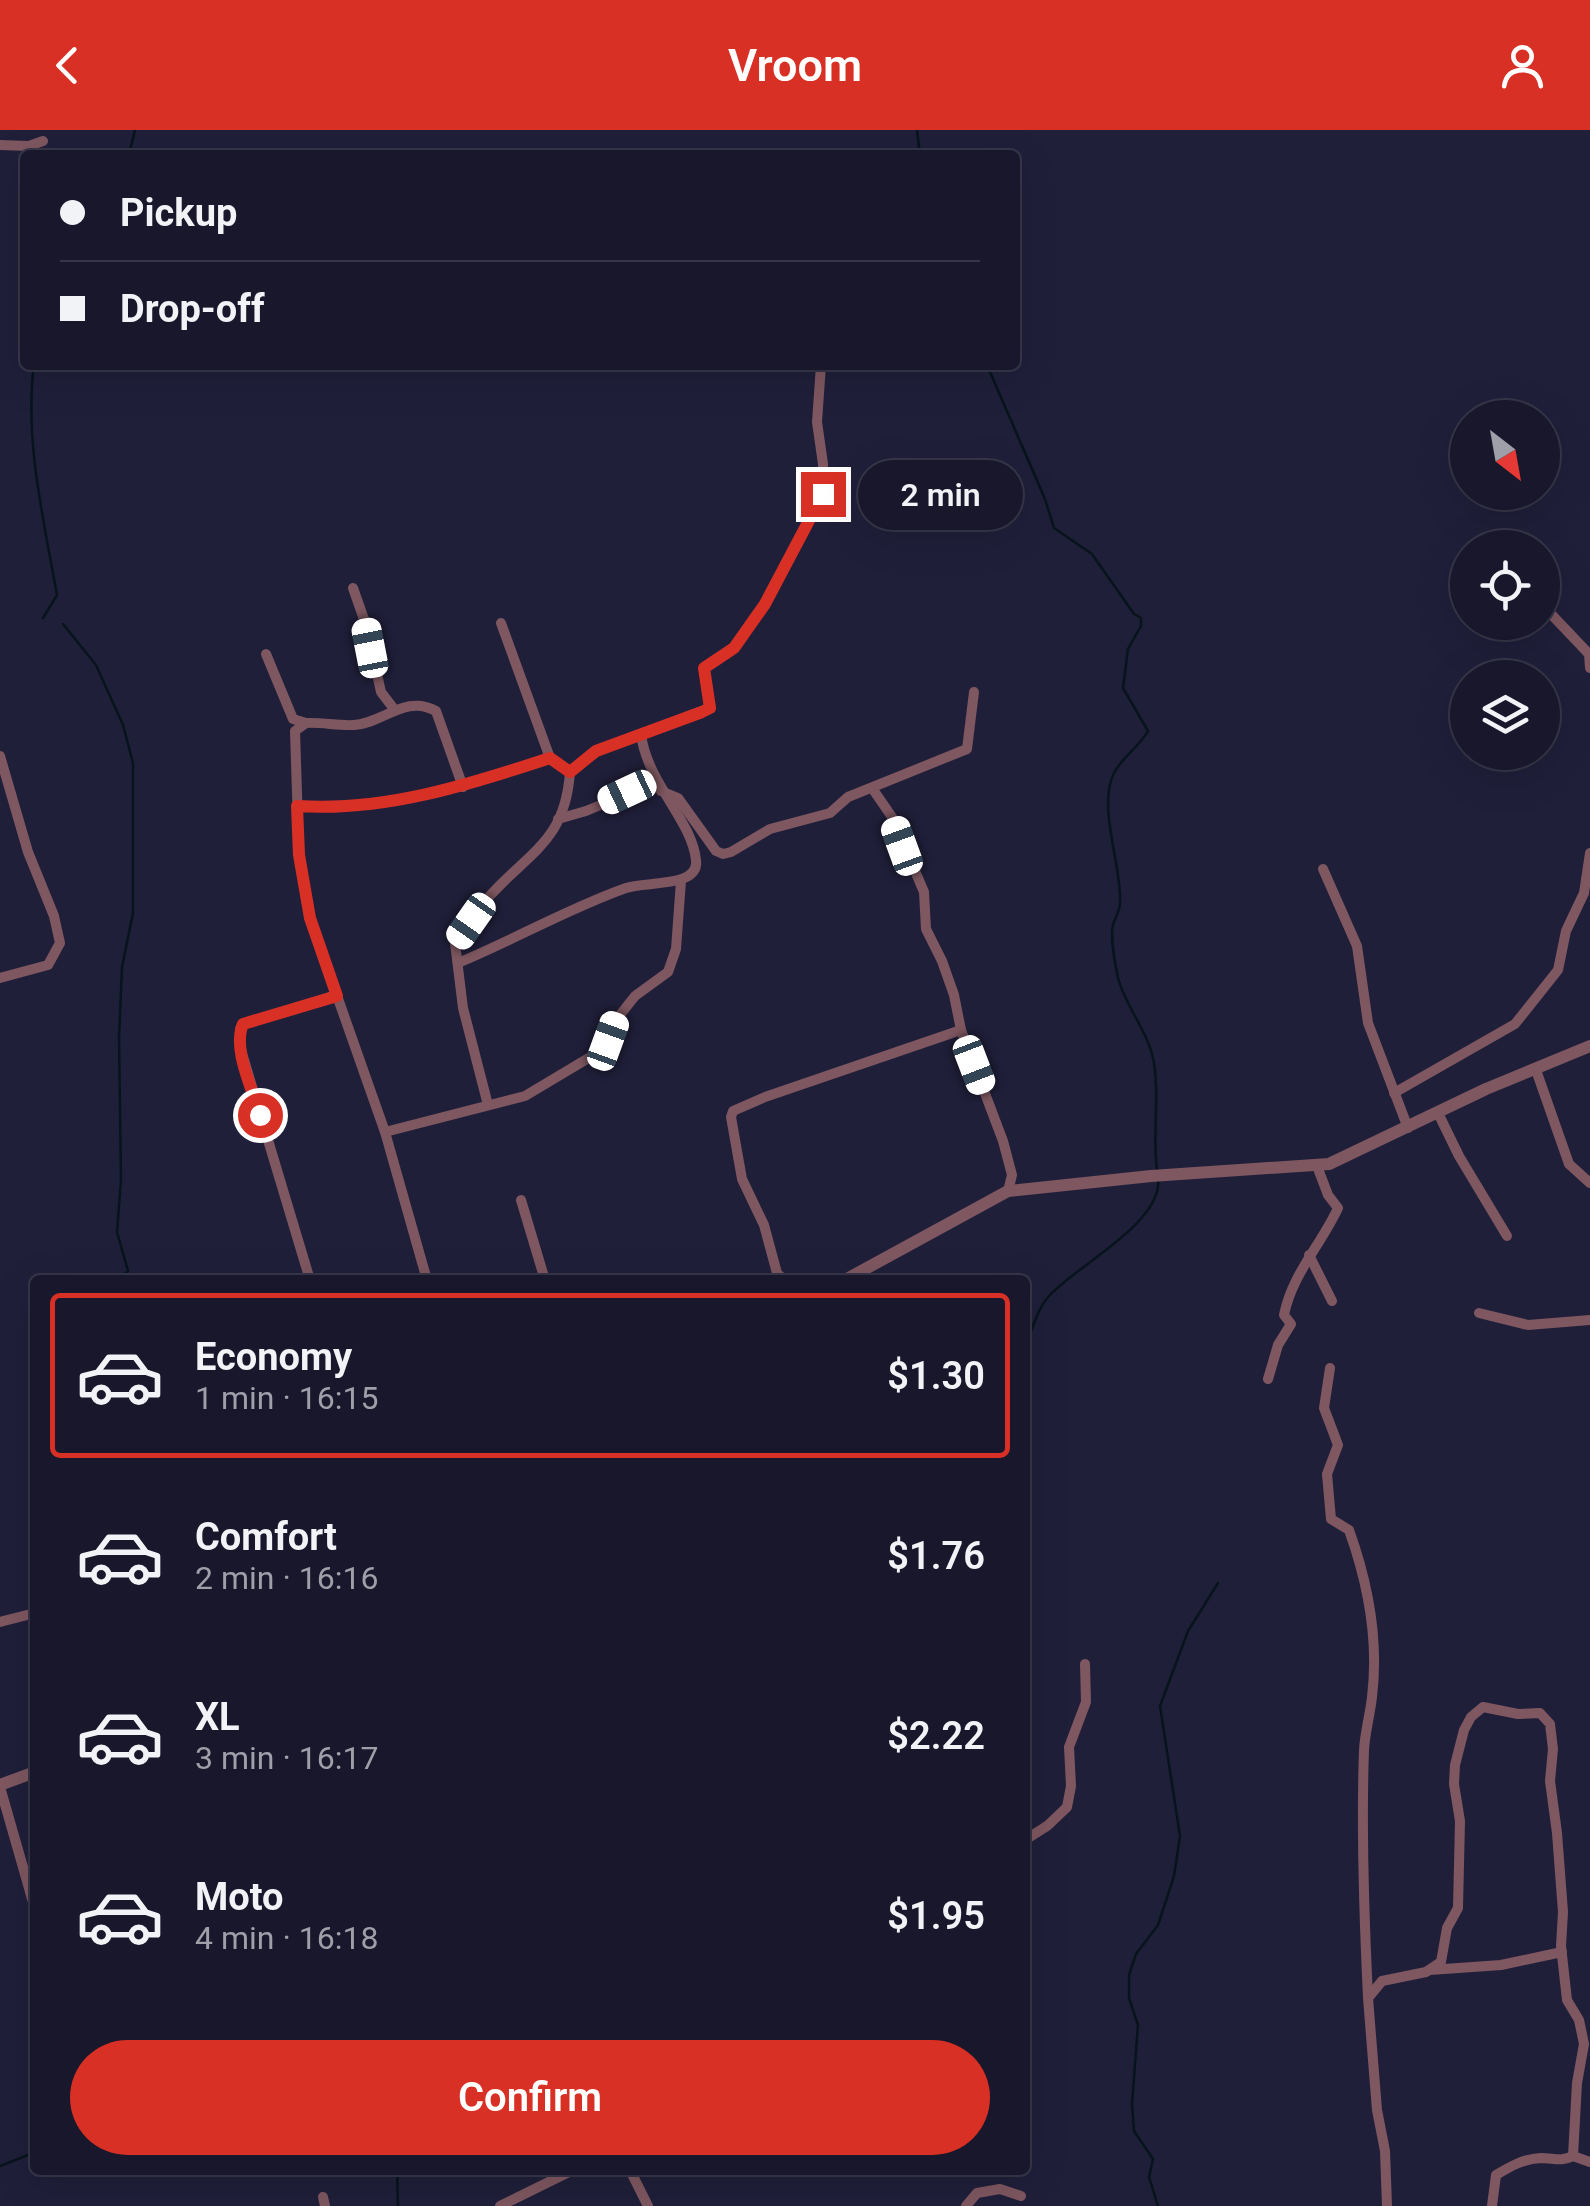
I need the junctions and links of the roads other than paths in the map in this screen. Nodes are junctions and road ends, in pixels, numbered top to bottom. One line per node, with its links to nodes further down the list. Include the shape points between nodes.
1 (43, 142): 2 (street)
2 (0, 146)
3 (822, 370): 14 (street, via 817,422 823,494 816,514 734,648 704,668 710,708)
4 (353, 588): 10 (street, via 381,692)
5 (501, 623): 16 (street)
6 (1560, 624): 8 (street, via 1589,654)
7 (266, 654): 11 (street)
8 (1590, 668)
9 (974, 692): 20 (street, via 968,749)
10 (394, 708): 12 (street, via 354,725); 19 (street, via 424,705 436,711)
11 (293, 718): 12 (street); 13 (street)
12 (306, 723): 13 (street)
13 (295, 732): 21 (street)
14 (641, 734): 17 (street, via 596,751); 18 (street)
15 (0, 756): 27 (street, via 60,943 48,965)
16 (550, 758): 17 (street); 19 (street)
17 (570, 772): 22 (street)
18 (658, 786): 20 (street, via 678,798 723,854 770,830 830,813); 22 (street); 25 (street, via 697,862)
19 (463, 787): 21 (street, via 367,807)
20 (872, 788): 29 (street, via 924,892 926,928)
21 (297, 806): 28 (street, via 310,918)
22 (558, 819): 26 (street, via 546,844 487,898 456,943)
23 (1590, 853): 32 (street, via 1558,970 1515,1024)
24 (1323, 870): 32 (street, via 1357,946 1368,1022)
25 (682, 882): 26 (street, via 631,886); 33 (street, via 668,972 635,996 602,1050 525,1096)
26 (458, 964): 33 (street)
27 (0, 978)
28 (337, 996): 36 (street); 43 (street, via 240,1030)
29 (961, 1030): 39 (street, via 1003,1141 1012,1176); 46 (street, via 733,1111 742,1179)
30 (1590, 1046): 31 (street)
31 (1536, 1070): 34 (street); 38 (street, via 1569,1164)
32 (1394, 1093): 35 (street)
33 (488, 1105): 36 (street)
34 (1438, 1113): 35 (street); 41 (street)
35 (1408, 1128): 37 (street)
36 (386, 1132): 44 (street)
37 (1317, 1166): 39 (street); 42 (street, via 1338,1208)
38 (1590, 1183)
39 (1008, 1191): 47 (street)
40 (521, 1200): 45 (street)
41 (1507, 1236)
42 (1308, 1255): 48 (street); 52 (street, via 1287,1299 1284,1315 1291,1324)
43 (309, 1275)
44 (427, 1275)
45 (544, 1275)
46 (778, 1275)
47 (854, 1275)
48 (1332, 1302)
49 (1479, 1312): 50 (street, via 1528,1325)
50 (1590, 1320)
51 (1330, 1368): 62 (street, via 1324,1408 1338,1445 1327,1474 1330,1519 1350,1530 1360,1560 1374,1660 1364,1745)
52 (1268, 1379)
53 (30, 1613): 54 (street)
54 (0, 1622)
55 (1084, 1664): 58 (street, via 1086,1702 1070,1747 1067,1806)
56 (30, 1774): 57 (street)
57 (0, 1786): 59 (street)
58 (1030, 1837)
59 (30, 1891)
60 (1562, 1952): 61 (street); 61 (street, via 1550,1724 1540,1712 1484,1707 1460,1740 1454,1784 1458,1908 1440,1962); 63 (street, via 1567,2000 1584,2044)
61 (1429, 1970): 62 (street, via 1382,1980)
62 (1368, 1998): 71 (street)
63 (1573, 2156): 64 (street); 72 (street, via 1517,2162 1496,2175)
64 (1590, 2162)
65 (563, 2175): 68 (street)
66 (632, 2175): 69 (street)
67 (1022, 2196): 70 (street, via 1000,2189 976,2193)
68 (500, 2206)
69 (648, 2206)
70 (966, 2206)
71 (1386, 2206)
72 (1492, 2206)

